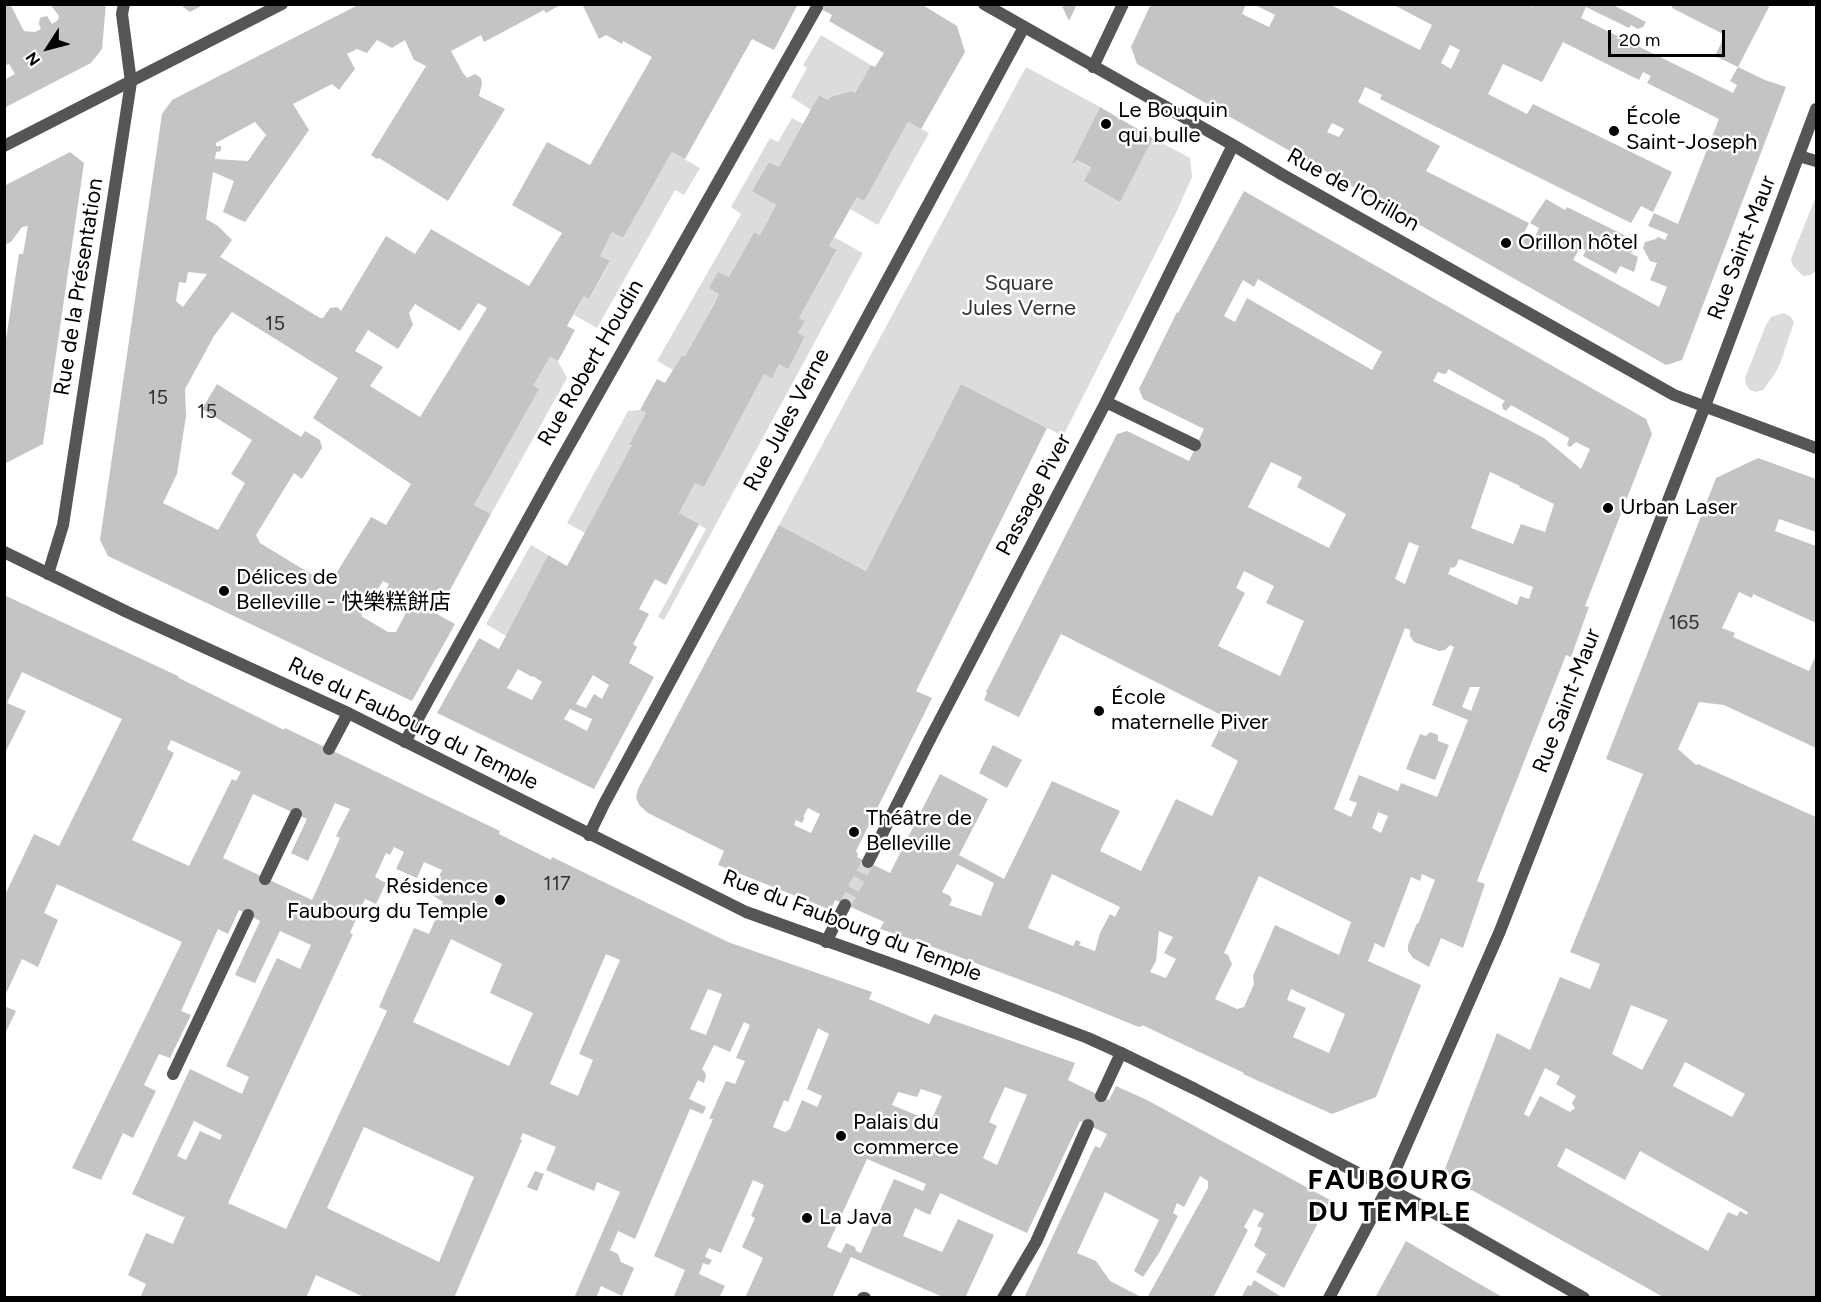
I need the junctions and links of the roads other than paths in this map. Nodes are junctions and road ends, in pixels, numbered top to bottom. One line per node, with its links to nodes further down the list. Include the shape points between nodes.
1 (124, 4): 8 (street, Rue de la Présentation)
2 (282, 4): 8 (street)
3 (984, 4): 6 (street, Rue de l'Orillon)
4 (1123, 4): 7 (street)
5 (818, 7): 21 (street, Rue Robert Houdin)
6 (1024, 27): 7 (street, Rue de l'Orillon); 24 (street, Rue Jules Verne)
7 (1093, 67): 10 (street, Rue de l'Orillon)
8 (131, 82): 11 (street); 19 (street, Rue de la Présentation, via 63,525)
9 (1816, 109): 12 (street, Rue Saint-Maur)
10 (1233, 145): 14 (street, Passage Piver); 15 (street, Rue de l'Orillon, via 1663,389)
11 (4, 146)
12 (1799, 156): 13 (street); 15 (street, Rue Saint-Maur)
13 (1816, 162)
14 (1106, 402): 16 (street); 25 (street, Passage Piver)
15 (1705, 406): 17 (street, Rue de l'Orillon); 34 (street, Rue Saint-Maur, via 1500,931)
16 (1195, 445)
17 (1816, 448)
18 (4, 552): 19 (street, Rue du Faubourg du Temple)
19 (48, 574): 20 (street, Rue du Faubourg du Temple)
20 (348, 713): 21 (street, Rue du Faubourg du Temple); 22 (street)
21 (405, 742): 24 (street, Rue du Faubourg du Temple)
22 (329, 749)
23 (296, 814): 26 (street)
24 (589, 835): 29 (street, Rue du Faubourg du Temple, via 746,912)
25 (868, 862)
26 (265, 879)
27 (845, 905): 29 (street)
28 (248, 915): 31 (street)
29 (826, 942): 30 (street, Rue du Faubourg du Temple)
30 (1121, 1053): 32 (street); 34 (street, Rue du Faubourg du Temple)
31 (173, 1074)
32 (1101, 1096)
33 (1088, 1125): 35 (street, via 1036,1242)
34 (1387, 1189): 36 (street, Rue Saint-Maur); 37 (street, Rue du Faubourg du Temple)
35 (1003, 1298)
36 (1329, 1298)
37 (1584, 1298)

